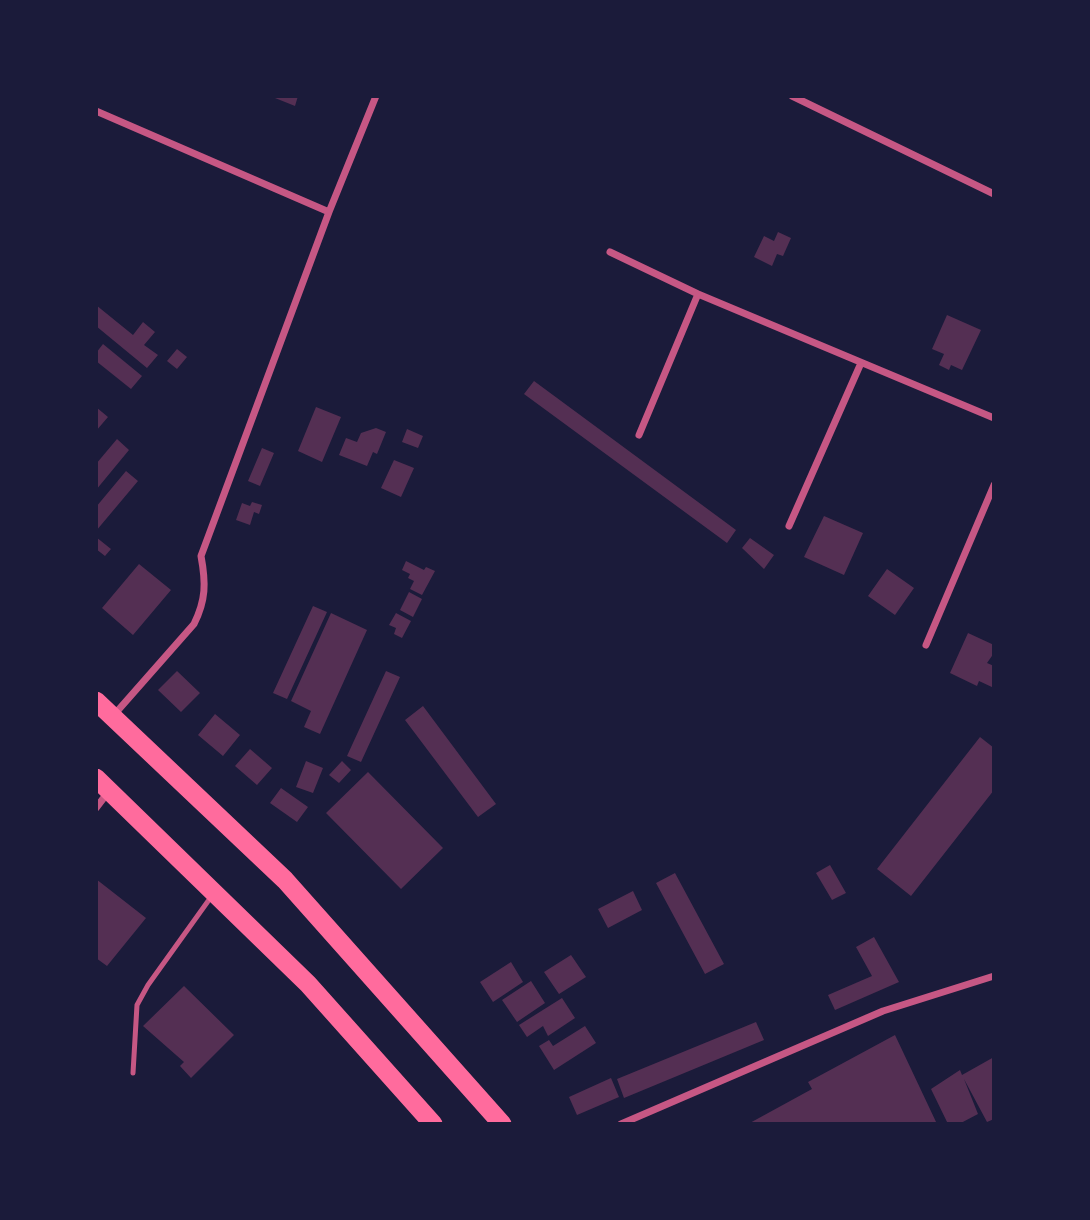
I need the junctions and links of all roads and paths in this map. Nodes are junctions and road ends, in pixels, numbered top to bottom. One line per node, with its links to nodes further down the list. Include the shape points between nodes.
1 (376, 96): 5 (street)
2 (792, 96): 4 (street)
3 (96, 111): 5 (street)
4 (994, 194)
5 (329, 212): 15 (street, via 201,556 207,586 201,610 194,624)
6 (610, 252): 7 (street)
7 (698, 294): 8 (street); 10 (street)
8 (861, 363): 9 (street); 12 (street)
9 (994, 418)
10 (639, 435)
11 (994, 485): 13 (street)
12 (789, 526)
13 (926, 645)
14 (96, 701): 15 (highway)
15 (113, 716): 22 (highway, via 285,880)
16 (103, 785): 17 (street); 18 (highway)
17 (96, 807)
18 (215, 891): 20 (lane, via 137,1004); 21 (highway, via 308,984)
19 (994, 976): 23 (street, via 883,1011)
20 (133, 1073)
21 (433, 1124)
22 (502, 1124)
23 (621, 1124)

